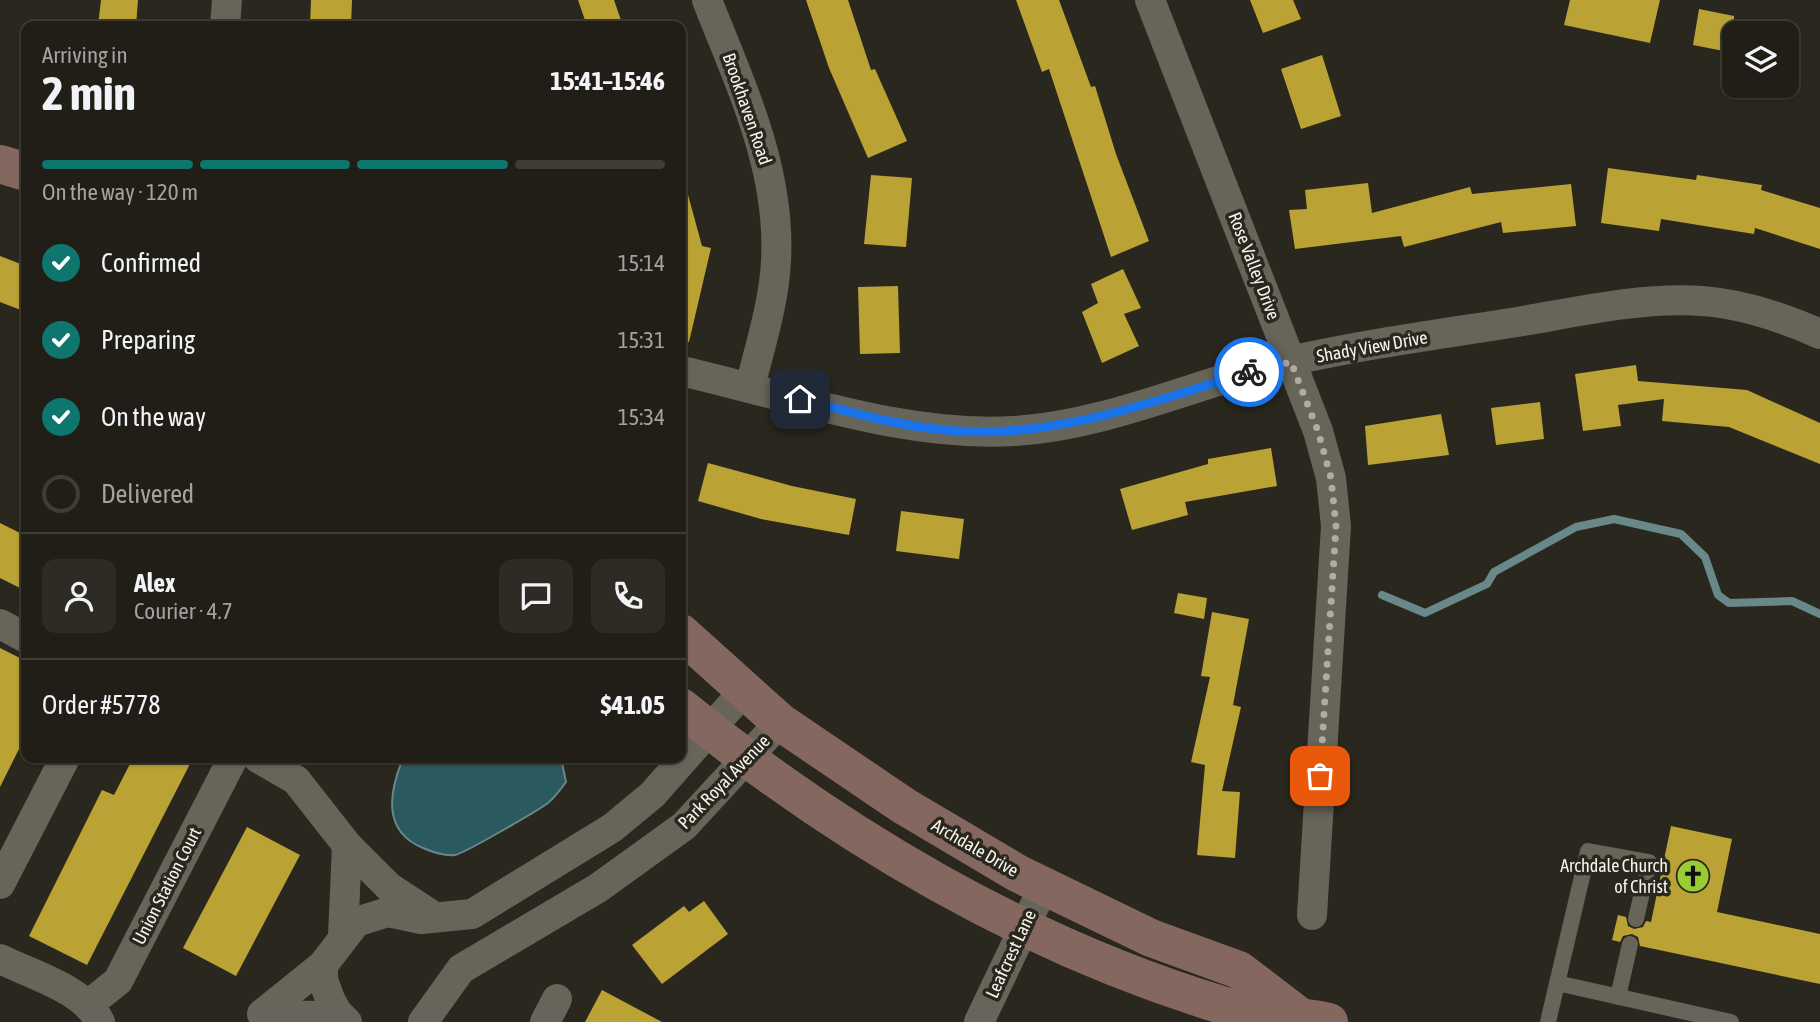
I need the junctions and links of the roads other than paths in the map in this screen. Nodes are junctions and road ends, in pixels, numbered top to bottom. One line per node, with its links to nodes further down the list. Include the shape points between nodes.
1 (227, 0): 4 (street)
2 (707, 0): 10 (street, Brookhaven Road, via 761,139 776,212 773,289)
3 (1150, 0): 8 (street, Rose Valley Drive)
4 (225, 21)
5 (0, 164): 6 (street)
6 (21, 170)
7 (1820, 334): 8 (street, Shady View Drive, via 1755,309 1703,301 1650,301)
8 (1291, 362): 10 (street, Shady View Drive, via 1072,423 1015,431 957,431 900,424); 29 (street, Rose Valley Drive, via 1331,478 1336,526)
9 (686, 372): 10 (street, Shady View Drive)
10 (750, 387)
11 (0, 624): 12 (street)
12 (21, 635)
13 (686, 638): 14 (street, Archdale Drive)
14 (744, 691): 16 (street, Archdale Drive); 17 (street)
15 (686, 711): 17 (street, Archdale Drive)
16 (780, 722): 18 (street, Park Royal Avenue); 27 (street, Archdale Drive, via 904,806)
17 (711, 732): 18 (street, Archdale Drive); 19 (street)
18 (748, 758): 28 (street, Park Royal Avenue, via 684,826); 32 (street, Archdale Drive, via 833,818)
19 (686, 759)
20 (62, 763): 26 (street)
21 (230, 763): 39 (street, Union Station Court, via 118,981)
22 (267, 763): 24 (street, via 296,780)
23 (682, 763): 25 (street, via 612,828)
24 (347, 845): 30 (street, via 389,887); 33 (street)
25 (575, 850): 28 (street); 30 (street, via 472,914)
26 (0, 884)
27 (1044, 886): 32 (street, Leafcrest Lane); 41 (street, Archdale Drive, via 1151,938 1240,970)
28 (598, 888): 43 (street, Park Royal Avenue, via 461,969)
29 (1312, 915)
30 (436, 918): 33 (street, via 388,912 356,922)
31 (1636, 919): 37 (lane, via 1649,862 1588,851)
32 (1022, 927): 41 (street, Archdale Drive, via 1129,974 1228,1007); 44 (street, Leafcrest Lane)
33 (343, 937): 36 (street)
34 (1630, 944): 38 (lane)
35 (0, 959): 39 (street)
36 (323, 965): 40 (street); 42 (street, via 326,989)
37 (1558, 983): 38 (lane); 45 (lane)
38 (1618, 997): 46 (lane)
39 (95, 1013)
40 (251, 1018): 42 (street)
41 (1314, 1018)
42 (344, 1019)
43 (425, 1021)
44 (979, 1022)
45 (1548, 1022)
46 (1731, 1022)

